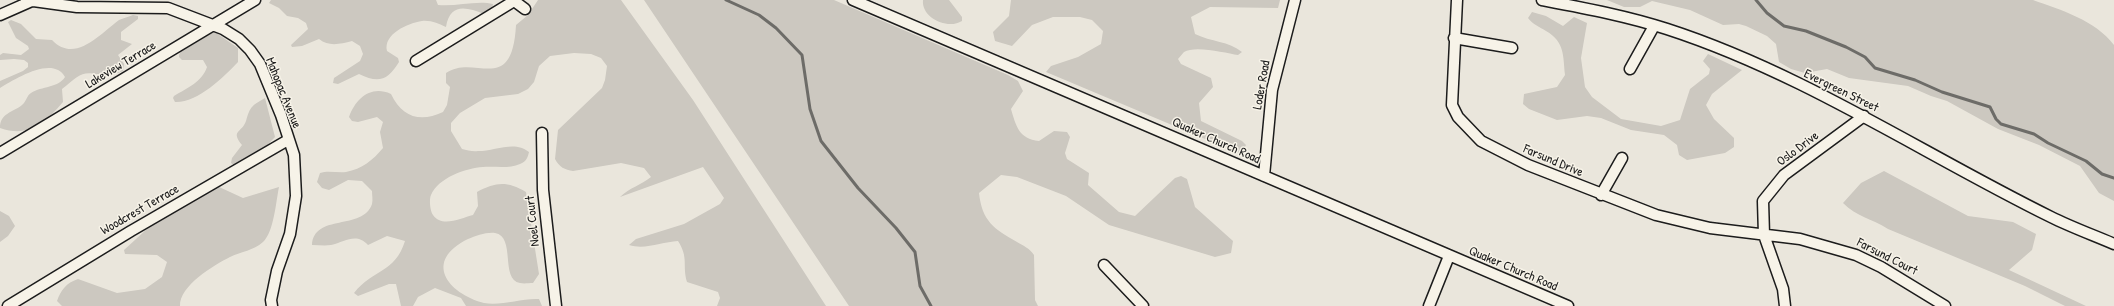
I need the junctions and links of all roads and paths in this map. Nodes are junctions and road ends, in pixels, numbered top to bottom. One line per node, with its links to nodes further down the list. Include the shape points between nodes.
1 (30, 0): 9 (street); 10 (street, Mahopac Avenue, via 77,7 168,8)
2 (255, 0): 10 (street, Lakeview Terrace)
3 (514, 0): 8 (street); 14 (street)
4 (853, 0): 21 (street, Quaker Church Road)
5 (1295, 0): 21 (street, Loder Road, via 1272,90)
6 (1457, 0): 12 (street, Farsund Drive)
7 (1542, 0): 11 (street, Evergreen Street)
8 (525, 9)
9 (0, 15)
10 (213, 24): 18 (street, Mahopac Avenue, via 239,39 260,64 281,115); 19 (street, Lakeview Terrace)
11 (1654, 26): 15 (street); 16 (street, Evergreen Street, via 1762,67)
12 (1454, 38): 13 (street); 22 (street, Farsund Drive, via 1452,105 1468,130 1497,151)
13 (1512, 48)
14 (416, 61)
15 (1630, 69)
16 (1864, 116): 23 (street, Oslo Drive, via 1784,175 1763,202); 24 (street, Evergreen Street, via 2051,217)
17 (542, 133): 29 (street, Noel Court, via 543,190)
18 (288, 140): 27 (street, Woodcrest Terrace); 28 (street, Mahopac Avenue, via 294,155 296,196 290,234 277,271)
19 (1, 151)
20 (1622, 158): 22 (street)
21 (1264, 176): 25 (street, Quaker Church Road)
22 (1601, 195): 23 (street, Farsund Drive, via 1656,215 1702,226)
23 (1764, 235): 33 (street, Oslo Drive, via 1783,289); 34 (street, Farsund Court, via 1820,243 1856,255 1881,267)
24 (2114, 244)
25 (1449, 256): 31 (street); 32 (street, Quaker Church Road)
26 (1104, 265): 30 (street)
27 (8, 306)
28 (272, 306)
29 (556, 306)
30 (1144, 306)
31 (1429, 306)
32 (1568, 306)
33 (1785, 306)
34 (1945, 306)

